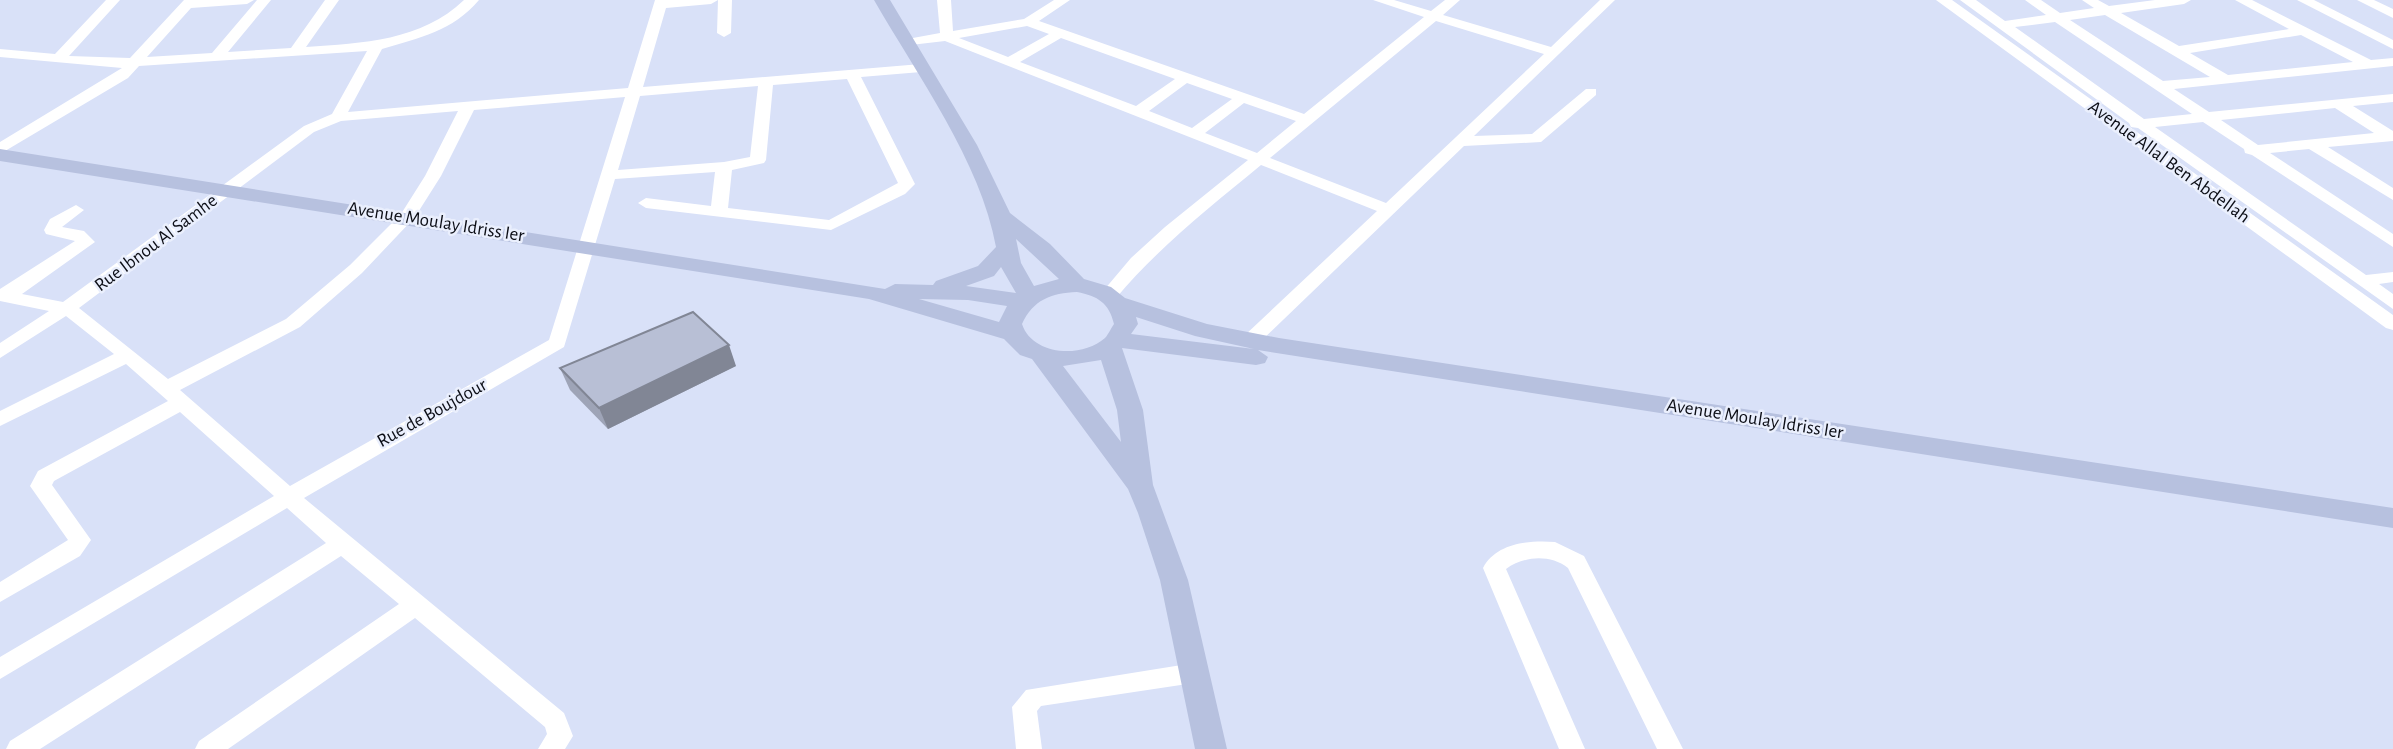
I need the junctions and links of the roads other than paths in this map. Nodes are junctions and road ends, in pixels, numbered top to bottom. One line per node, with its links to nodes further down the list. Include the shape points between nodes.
1 (113, 0): 43 (street)
2 (247, 0): 23 (street)
3 (264, 0): 42 (street)
4 (332, 0): 39 (street)
5 (472, 0): 37 (street, via 443,24)
6 (711, 0): 24 (street)
7 (725, 0): 32 (street)
8 (881, 0): 35 (main road)
9 (944, 0): 34 (street)
10 (1063, 0): 29 (street)
11 (1380, 0): 27 (street)
12 (1453, 0): 27 (street)
13 (1608, 0): 40 (street)
14 (1943, 0): 65 (street, Avenue Allal Ben Abdellah)
15 (1967, 0): 30 (street, Avenue Allal Ben Abdellah)
16 (2032, 0): 28 (street)
17 (2089, 0): 25 (street)
18 (2185, 0): 25 (street)
19 (2242, 0): 31 (street)
20 (2304, 0): 36 (street)
21 (2392, 0): 22 (street)
22 (2367, 1): 26 (street)
23 (189, 2): 45 (street)
24 (661, 2): 54 (street, Rue de Boujdour)
25 (2109, 12): 28 (street); 38 (street)
26 (2393, 14)
27 (1433, 16): 40 (street); 63 (street)
28 (2060, 18): 30 (street); 53 (street)
29 (1028, 22): 33 (street); 34 (street)
30 (2003, 25): 64 (street, Avenue Allal Ben Abdellah)
31 (2304, 31): 38 (street); 47 (street)
32 (724, 33)
33 (1060, 33): 46 (street); 50 (street)
34 (947, 36): 35 (street); 46 (street)
35 (907, 43): 48 (main road)
36 (2393, 45)
37 (377, 46): 39 (street); 62 (street)
38 (2175, 51): 52 (street)
39 (295, 52): 42 (street)
40 (1553, 52): 68 (street)
41 (4, 56): 43 (street)
42 (216, 57): 45 (street)
43 (57, 60): 45 (street)
44 (2393, 62): 47 (street)
45 (136, 63): 70 (street)
46 (1008, 63): 60 (street)
47 (2371, 65): 52 (street)
48 (921, 68): 49 (street, Rue Ibnou Al Samhe); 84 (main road, via 955,122)
49 (851, 72): 51 (street, Rue Ibnou Al Samhe); 83 (street, via 904,188 831,225)
50 (1186, 78): 56 (street); 60 (street)
51 (766, 79): 54 (street, Rue Ibnou Al Samhe); 74 (street, via 761,156 755,162)
52 (2225, 79): 53 (street)
53 (2161, 86): 61 (street)
54 (634, 92): 59 (street, Rue Ibnou Al Samhe); 75 (street, Rue de Boujdour)
55 (1591, 92): 68 (street, via 1536,139)
56 (1242, 98): 63 (street); 66 (street)
57 (2393, 98): 58 (street)
58 (2337, 103): 61 (street); 67 (street)
59 (469, 105): 62 (street, Rue Ibnou Al Samhe); 85 (street)
60 (1138, 112): 66 (street)
61 (2203, 116): 64 (street); 71 (street)
62 (338, 117): 78 (street, Rue Ibnou Al Samhe, via 309,130)
63 (1306, 120): 73 (street)
64 (2142, 124): 65 (street); 92 (street, Avenue Allal Ben Abdellah)
65 (2120, 127): 101 (street, Avenue Allal Ben Abdellah)
66 (1194, 134): 73 (street)
67 (2392, 137): 69 (street)
68 (1461, 141): 82 (street)
69 (2314, 145): 71 (street); 77 (street)
70 (0, 149)
71 (2252, 150): 87 (street)
72 (0, 155): 78 (main road, Avenue Moulay Idriss Ier)
73 (1259, 159): 82 (street); 98 (street, via 1137,262)
74 (724, 167): 75 (street); 83 (street)
75 (610, 175): 89 (street, Rue de Boujdour)
76 (2393, 179): 77 (street)
77 (2371, 181): 79 (street)
78 (226, 190): 85 (main road, Avenue Moulay Idriss Ier); 100 (street, Rue Ibnou Al Samhe)
79 (2393, 195)
80 (646, 203): 83 (street)
81 (76, 210): 96 (street, via 52,230 78,235 86,239 83,245)
82 (1390, 210): 103 (street)
83 (719, 211)
84 (1001, 216): 90 (main road); 93 (main road)
85 (407, 218): 89 (main road, Avenue Moulay Idriss Ier); 108 (street, via 304,316)
86 (2393, 226): 87 (street)
87 (2374, 230): 88 (street)
88 (2393, 242)
89 (587, 246): 95 (main road, Avenue Moulay Idriss Ier); 111 (street, Rue de Boujdour, via 557,343)
90 (1007, 248): 94 (main road, via 975,277); 97 (main road)
91 (2393, 277): 92 (street)
92 (2363, 281): 99 (street, Avenue Allal Ben Abdellah)
93 (1077, 285): 97 (main road, via 1054,287); 98 (main road)
94 (923, 291): 95 (main road); 97 (main road)
95 (871, 292): 102 (main road)
96 (3, 295): 100 (street)
97 (1026, 299): 102 (main road, via 1014,312)
98 (1116, 299): 103 (main road, Avenue Moulay Idriss Ier, via 1168,322); 104 (main road, via 1126,324)
99 (2393, 303)
100 (64, 308): 105 (street, Rue Ibnou Al Samhe); 106 (street)
101 (2393, 324)
102 (1012, 334): 107 (main road, via 1028,351)
103 (1251, 340): 112 (main road, Avenue Moulay Idriss Ier)
104 (1113, 344): 107 (main road, via 1082,358); 110 (main road, via 1130,410); 113 (main road, Avenue Moulay Idriss Ier, via 1451,387)
105 (0, 352)
106 (128, 355): 108 (street); 109 (street)
107 (1042, 356): 110 (main road)
108 (174, 395): 111 (street); 115 (street, via 45,477 41,486 80,540 61,557)
109 (0, 419)
110 (1140, 485): 118 (main road, via 1174,580)
111 (290, 497): 114 (street); 117 (street, Rue de Boujdour)
112 (2393, 518)
113 (2393, 535)
114 (342, 544): 116 (street); 119 (street)
115 (0, 593)
116 (417, 604): 120 (street); 121 (street, via 555,721 560,736)
117 (3, 663)
118 (1194, 673): 122 (street, via 1035,697 1024,707); 123 (main road)
119 (19, 749)
120 (208, 749)
121 (551, 749)
122 (1029, 749)
123 (1211, 749)
124 (1572, 749): 125 (street, via 1494,568 1497,560 1509,554 1554,551 1576,562)
125 (1670, 749)

